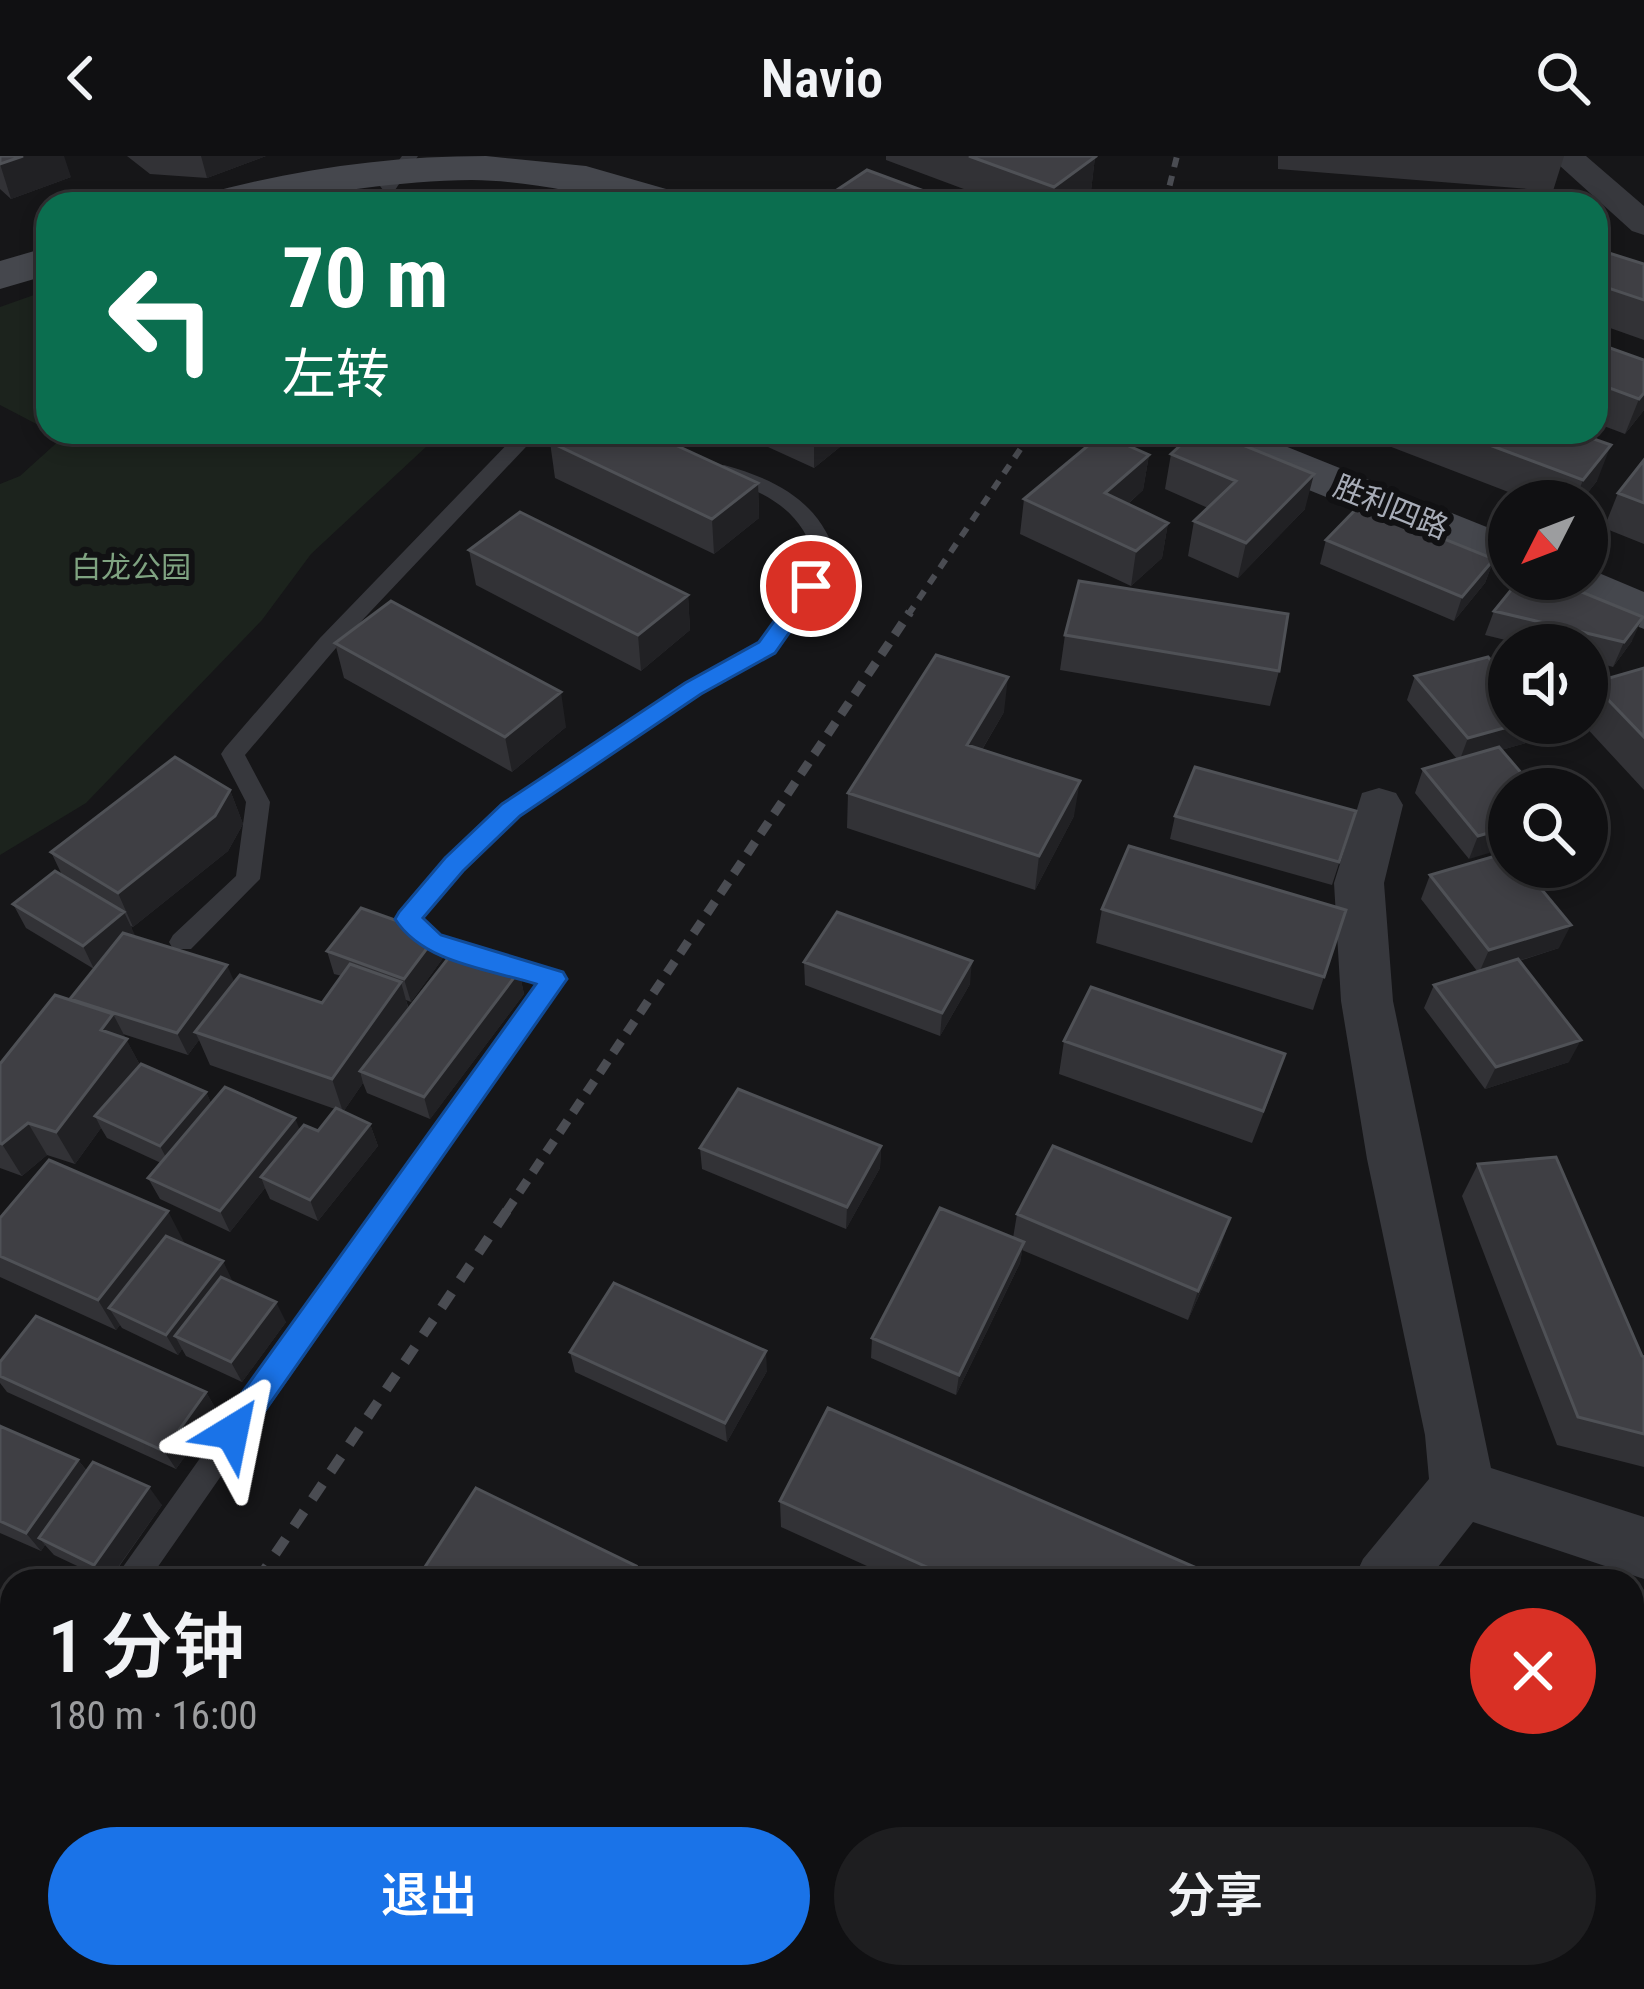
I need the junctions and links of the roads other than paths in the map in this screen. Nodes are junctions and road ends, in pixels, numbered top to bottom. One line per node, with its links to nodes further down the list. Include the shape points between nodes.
1 (1566, 156): 7 (street)
2 (399, 172): 3 (main road); 4 (main road); 5 (main road); 6 (main road, via 555,172)
3 (268, 192)
4 (329, 192)
5 (575, 192)
6 (637, 192)
7 (1607, 192)
8 (1608, 193): 9 (street)
9 (1644, 224)
10 (36, 264): 11 (main road)
11 (0, 276)
12 (36, 280): 13 (main road)
13 (0, 292)
14 (519, 444): 25 (lane, via 233,754 258,802 248,880)
15 (1236, 444): 19 (main road, 胜利四路)
16 (1290, 444): 18 (main road, 胜利四路)
17 (702, 463): 28 (lane, via 797,506 822,530 827,562 767,647 511,810 408,919 432,943 554,979)
18 (1488, 524)
19 (1488, 546)
20 (1608, 574): 21 (main road)
21 (1644, 589)
22 (1608, 597): 23 (main road)
23 (1644, 612)
24 (1379, 805): 26 (street, via 1360,883 1366,1001)
25 (182, 942)
26 (1461, 1488): 27 (street); 29 (street)
27 (1644, 1548)
28 (137, 1569)
29 (1396, 1569)

